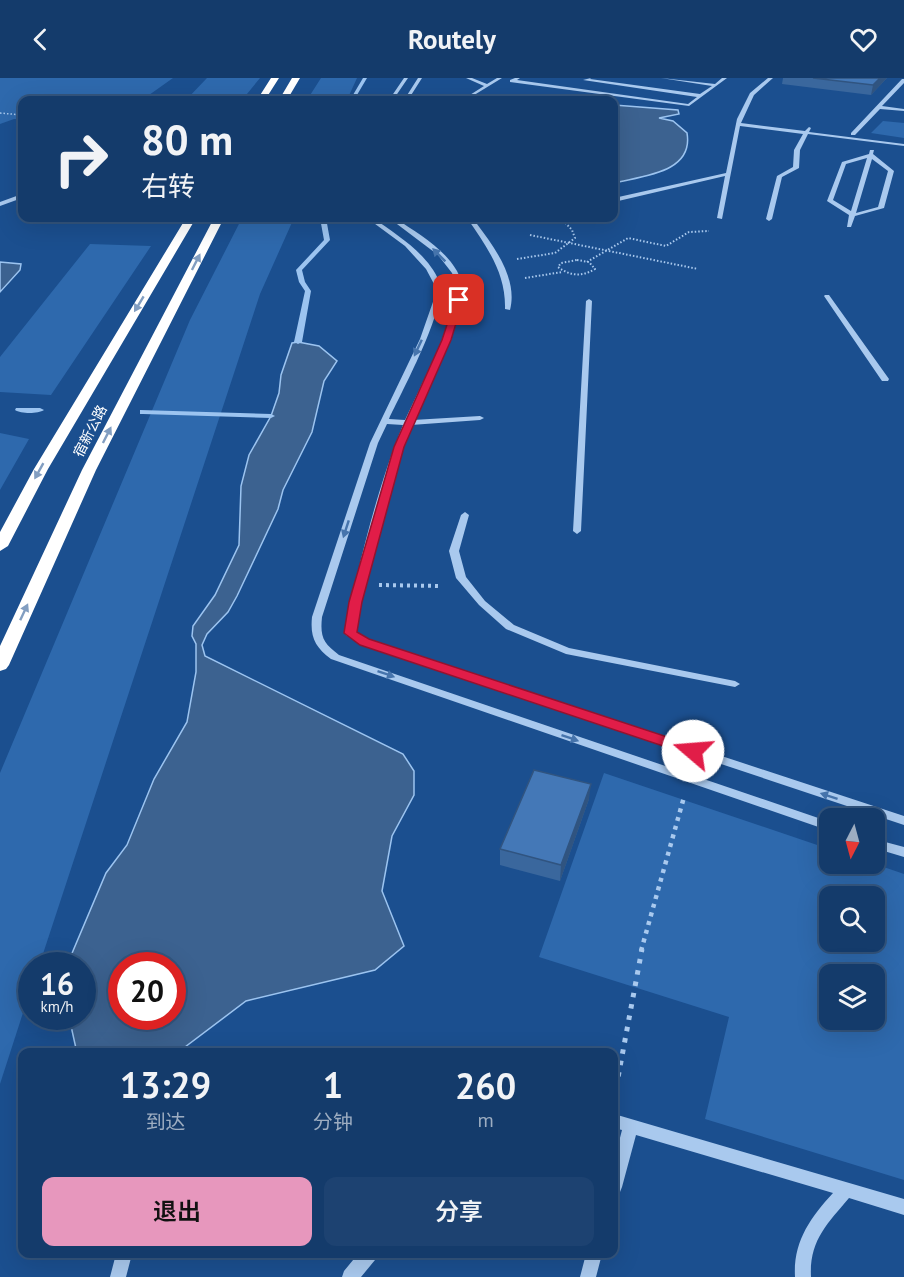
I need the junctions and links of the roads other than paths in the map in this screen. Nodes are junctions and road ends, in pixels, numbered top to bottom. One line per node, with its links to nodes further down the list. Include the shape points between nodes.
1 (275, 78): 15 (highway)
2 (296, 78): 16 (highway)
3 (406, 78): 17 (lane)
4 (420, 78): 18 (lane)
5 (468, 78): 14 (lane)
6 (500, 78): 14 (lane)
7 (518, 78): 20 (lane, via 512,81 689,105)
8 (589, 78): 20 (lane, via 585,80)
9 (663, 78): 13 (lane)
10 (724, 78): 13 (lane)
11 (771, 78): 23 (lane, via 752,94)
12 (904, 80): 21 (lane)
13 (716, 85): 20 (lane)
14 (488, 86): 19 (lane)
15 (264, 96)
16 (285, 96)
17 (395, 96)
18 (409, 96)
19 (471, 96)
20 (702, 96)
21 (878, 107): 22 (lane); 25 (lane)
22 (904, 111)
23 (738, 122): 24 (lane); 30 (lane)
24 (808, 131): 25 (lane); 26 (lane); 36 (lane, via 797,150 796,168 780,176)
25 (853, 134): 26 (lane)
26 (877, 140): 27 (lane); 28 (lane); 29 (lane)
27 (904, 141)
28 (904, 145)
29 (871, 155): 34 (lane); 34 (lane, via 891,171 881,208); 34 (lane, via 844,163 830,201)
30 (727, 174): 32 (lane); 35 (lane)
31 (18, 197): 33 (lane)
32 (618, 199)
33 (0, 204)
34 (853, 215): 42 (lane)
35 (720, 218)
36 (769, 219)
37 (189, 222): 52 (highway, 宿新公路, one-way to 52, via 40,469)
38 (217, 222): 53 (highway, 宿新公路, one-way to 38, via 89,470)
39 (375, 222): 48 (lane, one-way to 48, via 407,245 429,268 437,284 437,299 423,339)
40 (398, 222): 49 (lane, one-way to 40, via 446,340 459,300 459,284 450,266)
41 (473, 222): 45 (lane, via 499,260 509,296)
42 (849, 226)
43 (827, 296): 46 (lane)
44 (589, 301): 51 (lane)
45 (508, 309)
46 (885, 379)
47 (480, 418): 49 (lane)
48 (384, 421): 49 (lane); 56 (lane, one-way to 56, via 317,616 315,633 321,646 335,657)
49 (410, 423): 55 (lane, one-way to 49, via 364,642 350,633 399,447)
50 (465, 515): 54 (lane, via 454,551 461,578 510,627 566,651)
51 (576, 531)
52 (0, 546)
53 (0, 665)
54 (735, 684)
55 (904, 821)
56 (819, 823)
57 (885, 846): 58 (lane)
58 (904, 852)
59 (618, 1122): 60 (lane)
60 (631, 1126): 61 (lane); 62 (lane)
61 (618, 1173)
62 (846, 1190): 63 (lane); 70 (lane, via 809,1233 801,1268)
63 (904, 1207)
64 (123, 1258): 67 (lane)
65 (366, 1258): 68 (lane)
66 (593, 1258): 69 (lane)
67 (118, 1277)
68 (350, 1277)
69 (588, 1277)
70 (803, 1277)

